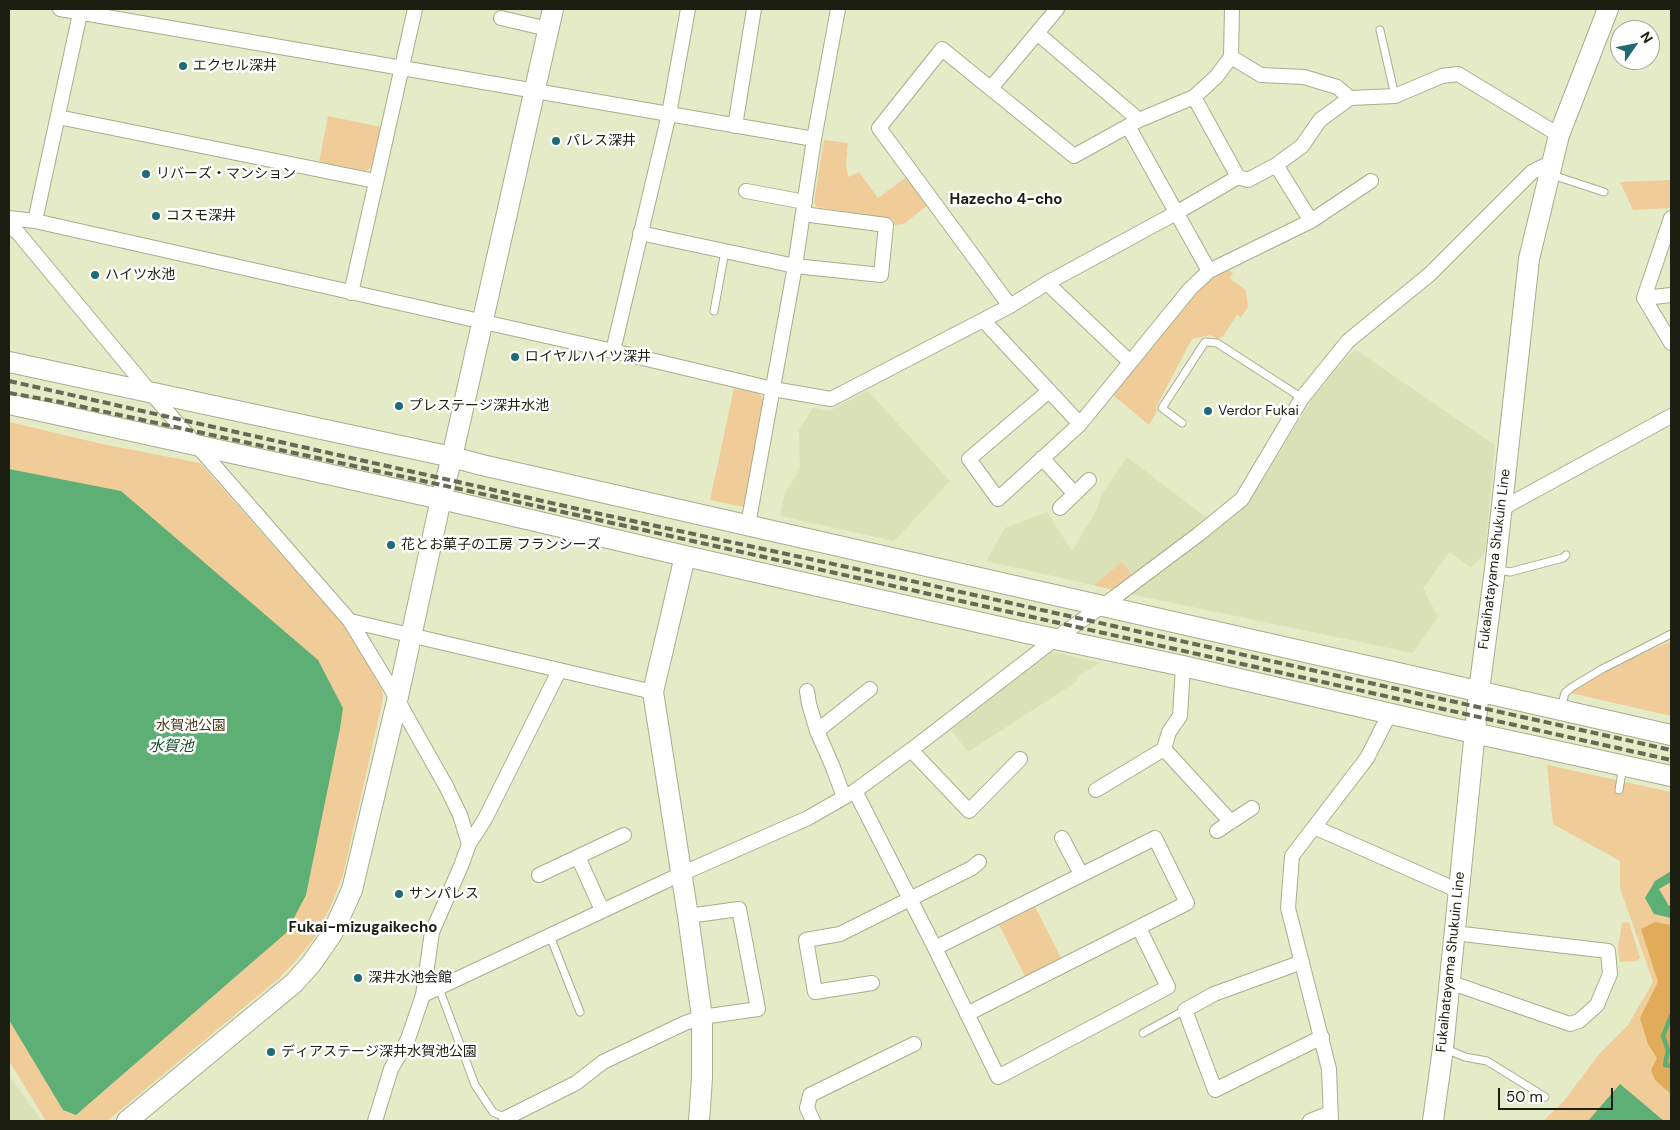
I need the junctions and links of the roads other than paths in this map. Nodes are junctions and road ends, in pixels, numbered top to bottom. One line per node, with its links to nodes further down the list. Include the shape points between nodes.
1 (60, 9): 10 (street)
2 (415, 9): 16 (street)
3 (553, 9): 12 (street)
4 (688, 9): 22 (street)
5 (754, 9): 25 (street)
6 (838, 9): 27 (street)
7 (1057, 9): 14 (street)
8 (1232, 9): 15 (street)
9 (1608, 9): 26 (street, Fukaihatayama Shukuin Line)
10 (81, 11): 16 (street); 23 (street)
11 (502, 18): 12 (street)
12 (548, 28): 18 (street)
13 (1380, 30): 19 (lane)
14 (1037, 33): 17 (street); 24 (street)
15 (1231, 57): 20 (street, via 1216,77); 21 (street, via 1261,75 1304,77 1337,87)
16 (402, 67): 18 (street); 31 (street)
17 (991, 88): 24 (street, via 1074,156); 50 (street, via 942,49 879,128)
18 (534, 90): 22 (street); 53 (street)
19 (1395, 96): 21 (street); 26 (street, via 1442,76 1458,74)
20 (1194, 97): 24 (street); 30 (street)
21 (1350, 98): 28 (street, via 1320,120 1302,146)
22 (668, 114): 25 (street); 42 (street)
23 (58, 117): 31 (street); 39 (street)
24 (1134, 123): 36 (street)
25 (735, 126): 27 (street)
26 (1559, 135): 29 (street, Fukaihatayama Shukuin Line)
27 (814, 139): 35 (street)
28 (1276, 165): 30 (street, via 1248,180); 40 (street)
29 (1550, 168): 34 (lane); 61 (street, via 1532,172 1430,274 1348,341); 73 (street, Fukaihatayama Shukuin Line, via 1529,259)
30 (1238, 176): 36 (street)
31 (375, 181): 47 (street)
32 (1372, 181): 40 (street)
33 (746, 191): 35 (street)
34 (1604, 192)
35 (804, 208): 44 (street); 44 (street, via 886,225 881,276)
36 (1176, 212): 45 (street); 46 (street)
37 (9, 218): 39 (street)
38 (1671, 218): 49 (street)
39 (35, 221): 47 (street)
40 (1311, 221): 45 (street)
41 (9, 224): 60 (street)
42 (640, 233): 43 (street); 55 (street)
43 (725, 251): 44 (street); 51 (lane)
44 (795, 266): 58 (street)
45 (1209, 270): 57 (street)
46 (1047, 283): 50 (street); 57 (street)
47 (351, 293): 53 (street)
48 (1671, 295): 49 (street)
49 (1644, 298): 54 (street)
50 (1010, 306): 52 (street)
51 (714, 310)
52 (982, 320): 58 (street, via 831,399); 59 (street)
53 (482, 323): 55 (street); 67 (street)
54 (1671, 343)
55 (614, 351): 58 (street)
56 (9, 362): 60 (street)
57 (1130, 362): 65 (street)
58 (772, 389): 74 (street)
59 (1049, 391): 65 (street); 68 (street, via 969,459 998,499)
60 (151, 393): 66 (street); 67 (street)
61 (1302, 398): 64 (lane, via 1217,343 1205,342 1162,408); 78 (street, via 1242,499)
62 (9, 404): 66 (street)
63 (1671, 416): 73 (street)
64 (1182, 423)
65 (1080, 424): 68 (street)
66 (198, 446): 71 (street); 79 (street)
67 (452, 457): 71 (street); 74 (street)
68 (1042, 458): 70 (street)
69 (1089, 480): 70 (street)
70 (1074, 493): 72 (street)
71 (441, 499): 76 (street); 81 (street)
72 (1060, 508)
73 (1501, 509): 77 (street, Fukaihatayama Shukuin Line)
74 (748, 525): 78 (street)
75 (1566, 555): 77 (lane, via 1510,572)
76 (685, 556): 82 (street); 88 (street)
77 (1495, 569): 87 (street, Fukaihatayama Shukuin Line)
78 (1104, 605): 82 (street); 87 (street)
79 (350, 621): 81 (street); 89 (street)
80 (1671, 634): 90 (lane, via 1572,686 1565,693)
81 (411, 635): 84 (street); 89 (street)
82 (1055, 638): 83 (street); 96 (street)
83 (1183, 666): 91 (street); 95 (street, via 1180,716 1169,732)
84 (558, 671): 88 (street); 109 (street, via 485,819)
85 (870, 689): 92 (street)
86 (807, 691): 92 (street)
87 (1479, 691): 90 (street); 93 (street, Fukaihatayama Shukuin Line)
88 (653, 692): 112 (street)
89 (397, 701): 109 (street, via 449,793); 139 (street, via 352,890 332,934 294,983)
90 (1561, 709): 94 (street)
91 (1390, 713): 93 (street); 105 (street, via 1367,758)
92 (817, 732): 102 (street)
93 (1474, 733): 98 (street); 115 (street, Fukaihatayama Shukuin Line)
94 (1671, 735)
95 (1164, 749): 100 (street); 104 (street)
96 (911, 750): 97 (street, via 969,811); 102 (street)
97 (1020, 759)
98 (1623, 766): 99 (street); 101 (lane)
99 (1671, 776)
100 (1096, 790)
101 (1619, 790)
102 (850, 794): 112 (street, via 808,818); 116 (street)
103 (1252, 808): 104 (street)
104 (1232, 822): 106 (street)
105 (1314, 827): 115 (street); 123 (street, via 1292,856 1288,908)
106 (1218, 831)
107 (624, 835): 110 (street)
108 (1062, 838): 113 (street)
109 (469, 844): 127 (street, via 432,932)
110 (578, 857): 114 (street); 117 (street)
111 (979, 862): 116 (street)
112 (681, 874): 117 (street); 118 (street)
113 (1081, 874): 119 (street, via 1155,838 1187,903); 122 (street)
114 (538, 875)
115 (1459, 891): 120 (street, Fukaihatayama Shukuin Line)
116 (910, 899): 122 (street); 125 (street, via 840,934 806,940 815,992)
117 (602, 910): 121 (street)
118 (688, 916): 131 (street); 131 (street, via 739,909 758,1009)
119 (1139, 928): 130 (street); 130 (street, via 1168,987 998,1077)
120 (1454, 933): 124 (street, Fukaihatayama Shukuin Line); 124 (street, via 1608,951 1610,974 1597,1005 1579,1021 1570,1024)
121 (550, 936): 126 (street); 129 (lane)
122 (935, 948): 130 (street)
123 (1302, 962): 128 (street, via 1214,994); 133 (street)
124 (1449, 982): 135 (street, Fukaihatayama Shukuin Line)
125 (872, 983)
126 (439, 988): 127 (street); 138 (lane, via 475,1085 493,1112)
127 (423, 995): 140 (street, via 408,1040 391,1069)
128 (1185, 1010): 132 (lane); 133 (street, via 1215,1090)
129 (580, 1012)
130 (967, 1014)
131 (702, 1017): 138 (street, via 603,1062 576,1083); 141 (street)
132 (1142, 1033)
133 (1322, 1037): 137 (street, via 1329,1069)
134 (914, 1044): 142 (street, via 810,1095 807,1108)
135 (1443, 1048): 136 (lane, via 1487,1061); 144 (street, Fukaihatayama Shukuin Line)
136 (1545, 1097)
137 (1330, 1117): 143 (street)
138 (508, 1120)
139 (127, 1121)
140 (375, 1121)
141 (699, 1121)
142 (813, 1121)
143 (1310, 1121)
144 (1433, 1121)

